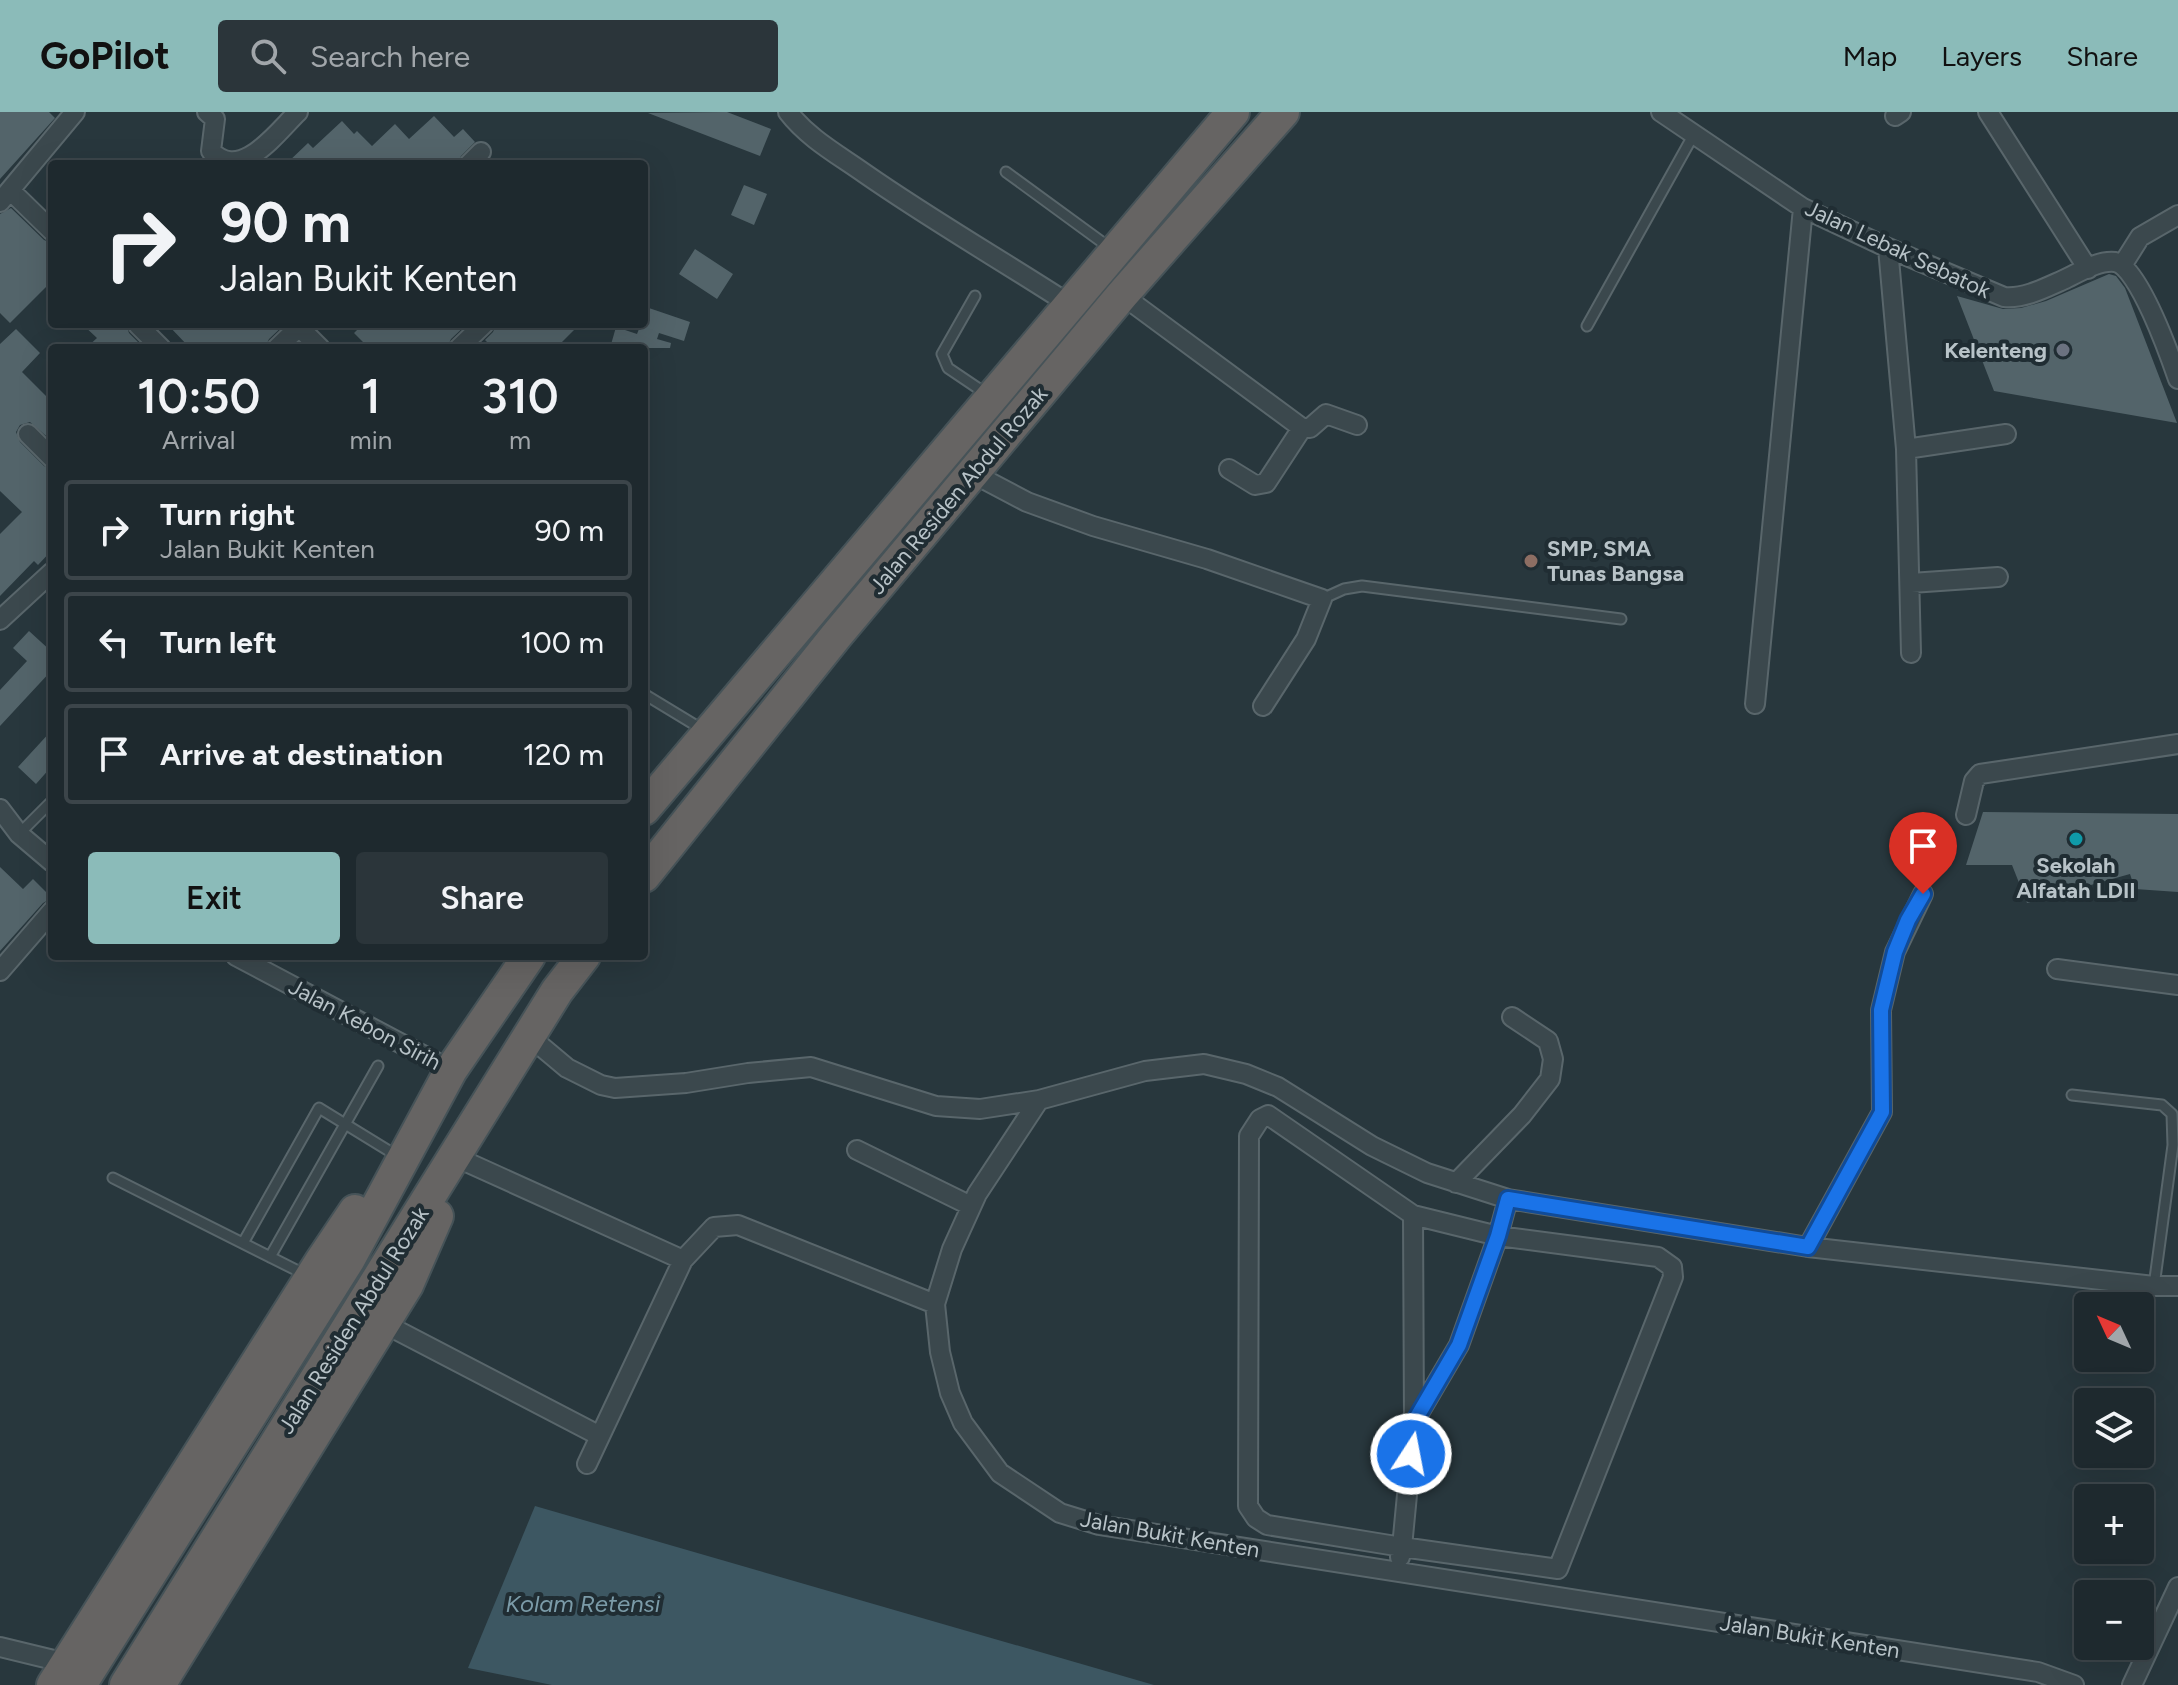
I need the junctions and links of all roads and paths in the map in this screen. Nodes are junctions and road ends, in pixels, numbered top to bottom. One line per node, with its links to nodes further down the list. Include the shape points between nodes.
1 (75, 112): 13 (street)
2 (207, 112): 10 (street, via 215,119 211,151)
3 (298, 112): 11 (street)
4 (788, 112): 23 (street, via 812,137 905,202)
5 (1233, 112): 18 (highway, Jalan Residen Abdul Rozak)
6 (1283, 112): 21 (highway, Jalan Residen Abdul Rozak)
7 (1661, 112): 9 (street, Jalan Lebak Sebatok)
8 (1988, 112): 20 (street)
9 (1694, 134): 14 (street, Jalan Lebak Sebatok); 24 (lane)
10 (225, 160)
11 (244, 160)
12 (1006, 172): 18 (lane)
13 (5, 196): 16 (street)
14 (1803, 208): 17 (street, Jalan Lebak Sebatok); 51 (street)
15 (2178, 215): 19 (street, via 2140,237)
16 (48, 228)
17 (1888, 248): 20 (street, Jalan Lebak Sebatok, via 2012,298); 39 (street)
18 (1115, 252): 23 (highway, Jalan Residen Abdul Rozak)
19 (2123, 264): 20 (street, Jalan Lebak Sebatok); 33 (street, via 2136,279)
20 (2088, 269)
21 (1122, 295): 36 (street); 42 (highway, Jalan Residen Abdul Rozak)
22 (975, 296): 34 (lane, via 942,354 948,368)
23 (1069, 304): 34 (highway, Jalan Residen Abdul Rozak)
24 (1587, 326)
25 (141, 328): 29 (street)
26 (297, 328): 30 (street)
27 (303, 328): 31 (street)
28 (480, 328): 32 (street)
29 (157, 344)
30 (281, 344)
31 (317, 344)
32 (463, 344)
33 (2178, 379)
34 (991, 397): 53 (highway, Jalan Residen Abdul Rozak)
35 (1357, 425): 36 (street, via 1326,414 1310,428)
36 (1302, 428): 41 (street, via 1266,483 1255,485)
37 (28, 434): 40 (street)
38 (2006, 434): 39 (street)
39 (1906, 449): 45 (street)
40 (48, 454)
41 (1229, 469)
42 (972, 473): 46 (street, via 1066,517); 61 (highway, Jalan Residen Abdul Rozak)
43 (48, 576): 48 (street)
44 (1998, 577): 45 (street)
45 (1911, 583): 49 (street)
46 (1322, 599): 47 (lane, via 1362,586); 52 (street, via 1306,639)
47 (1621, 619)
48 (0, 620)
49 (1911, 653)
50 (648, 696): 53 (lane)
51 (1755, 704)
52 (1263, 706)
53 (708, 733): 55 (highway, Jalan Residen Abdul Rozak)
54 (2178, 744): 58 (street, via 1980,774)
55 (648, 804)
56 (48, 805): 59 (lane)
57 (0, 809): 59 (street)
58 (1966, 815)
59 (19, 834): 60 (street)
60 (48, 859)
61 (648, 871)
62 (1923, 894): 89 (street, via 1895,952 1881,1010 1882,1112)
63 (48, 916): 68 (street)
64 (242, 960): 73 (street, Jalan Kebon Sirih)
65 (526, 960): 73 (highway, Jalan Residen Abdul Rozak)
66 (581, 960): 71 (highway, Jalan Residen Abdul Rozak)
67 (2057, 969): 69 (street)
68 (0, 971)
69 (2178, 985)
70 (1512, 1017): 83 (street, via 1548,1041 1553,1059 1550,1079)
71 (530, 1037): 75 (street, via 567,1068 615,1088 811,1067 936,1106 980,1109); 76 (highway, Jalan Residen Abdul Rozak)
72 (378, 1066): 78 (lane)
73 (443, 1084): 80 (highway); 104 (highway, Jalan Residen Abdul Rozak, via 349,1259)
74 (2072, 1095): 77 (lane, via 2162,1105)
75 (1039, 1100): 83 (street, via 1145,1071 1204,1064 1278,1087 1372,1146); 85 (street, Jalan Bukit Kenten)
76 (483, 1111): 81 (highway); 105 (highway, Jalan Residen Abdul Rozak)
77 (2175, 1114): 93 (lane)
78 (346, 1123): 80 (lane); 88 (lane, via 319,1108); 90 (lane)
79 (857, 1150): 85 (street)
80 (394, 1154): 92 (highway)
81 (462, 1160): 91 (street); 96 (highway, via 407,1285)
82 (113, 1178): 88 (lane)
83 (1456, 1183): 84 (street)
84 (1508, 1199): 87 (street); 89 (street)
85 (971, 1206): 95 (street, Jalan Bukit Kenten)
86 (1413, 1215): 87 (street); 97 (street); 100 (street, via 1276,1118 1268,1115 1253,1127 1248,1506 1267,1525)
87 (1498, 1236): 97 (street, via 1459,1345); 100 (street, via 1658,1257 1672,1267 1673,1277 1558,1569)
88 (243, 1243): 90 (lane)
89 (1808, 1247): 93 (street)
90 (270, 1257): 92 (lane)
91 (683, 1260): 95 (street, via 714,1227 738,1225); 98 (street)
92 (311, 1277): 104 (highway)
93 (2154, 1286): 94 (street)
94 (2178, 1286)
95 (935, 1304): 101 (street, Jalan Bukit Kenten, via 940,1352 963,1423 1000,1473 1060,1513 1099,1525)
96 (383, 1323): 98 (street); 106 (highway)
97 (1414, 1422): 100 (street)
98 (600, 1436): 99 (street)
99 (587, 1464)
100 (1402, 1547): 101 (street)
101 (1397, 1572): 107 (street, Jalan Bukit Kenten, via 2038,1672)
102 (2178, 1587): 108 (street)
103 (0, 1647): 104 (street)
104 (66, 1678)
105 (126, 1685)
106 (159, 1685)
107 (2074, 1685)
108 (2132, 1685)

